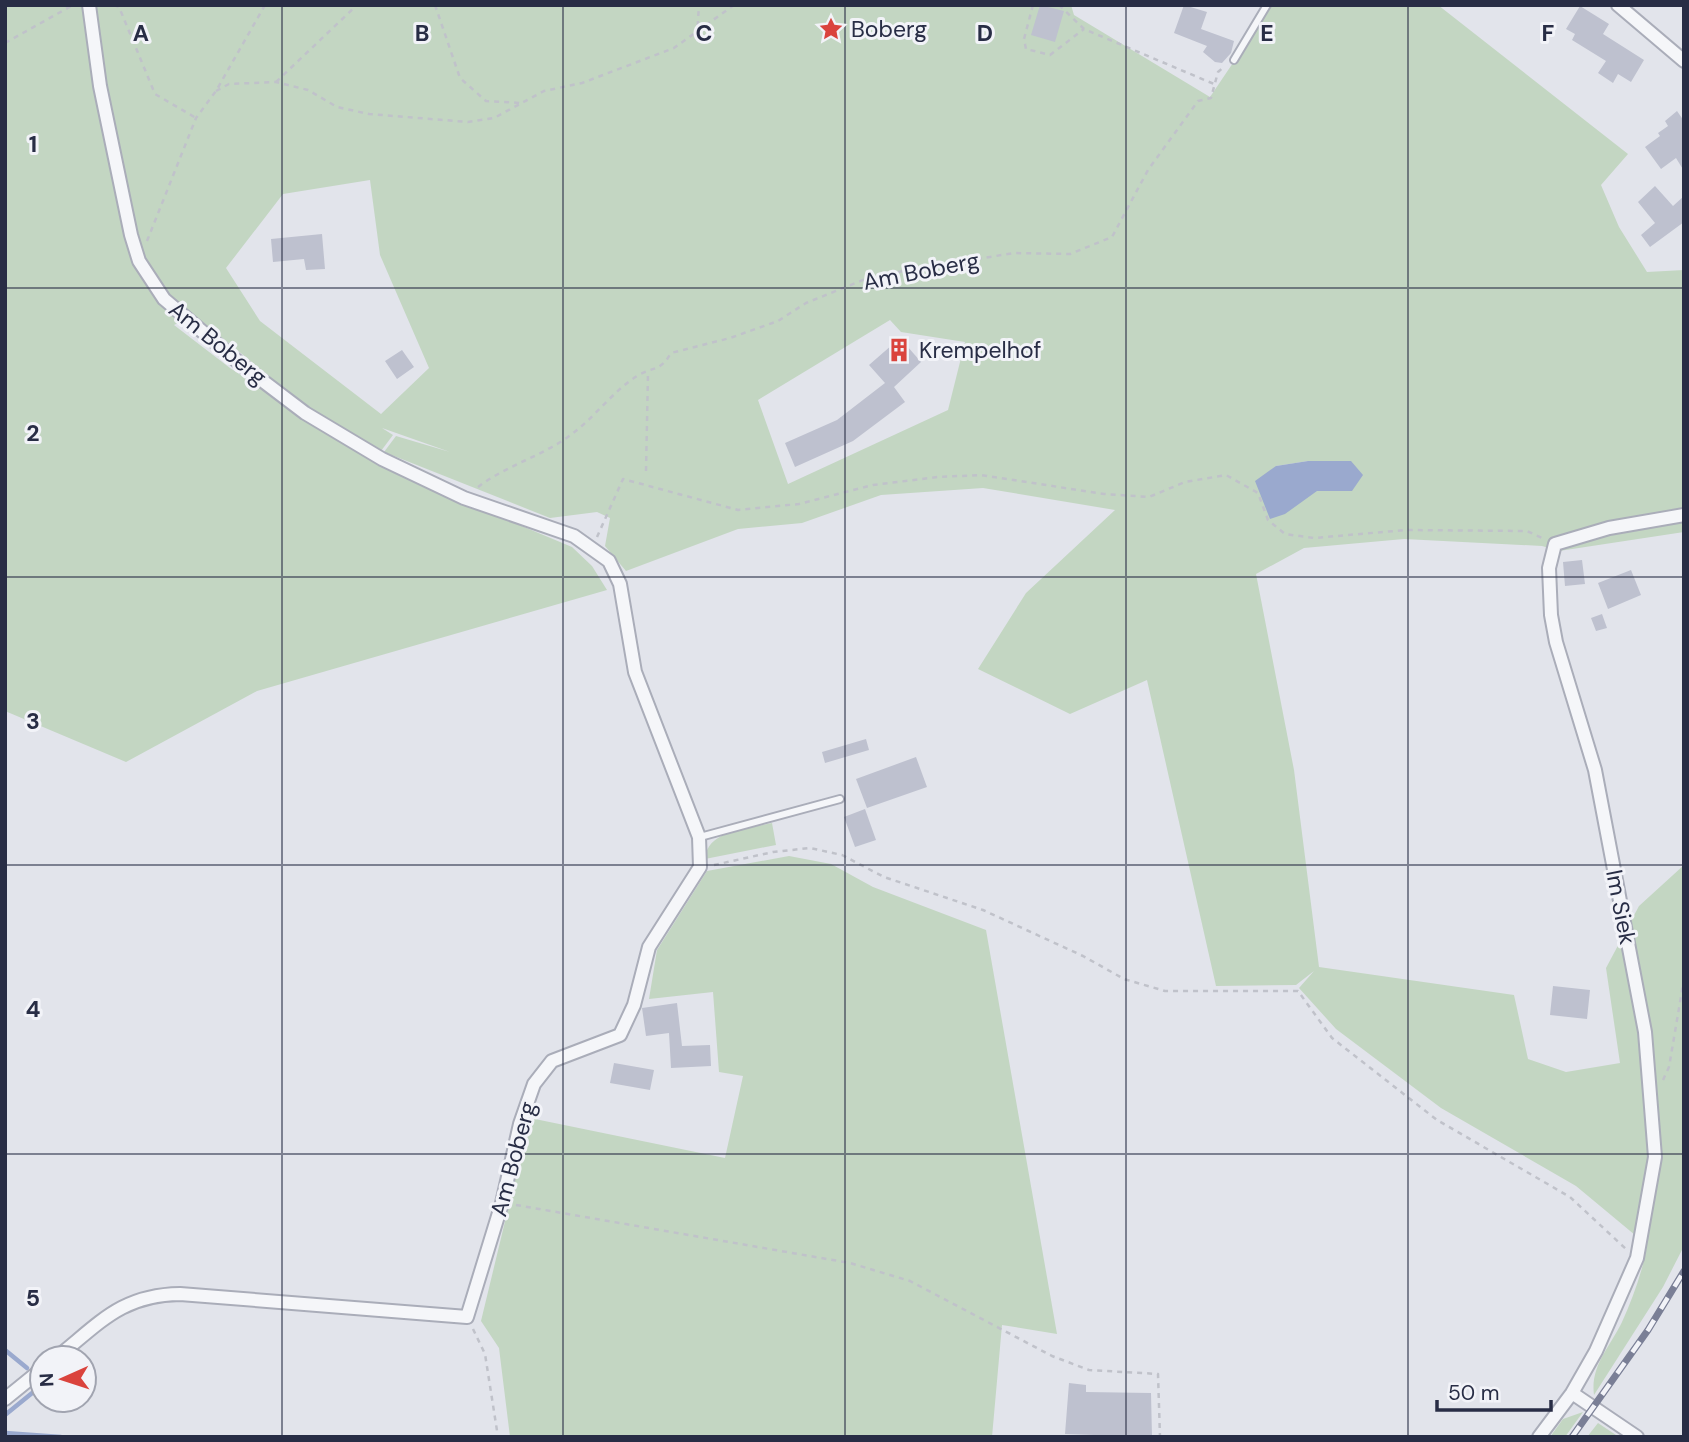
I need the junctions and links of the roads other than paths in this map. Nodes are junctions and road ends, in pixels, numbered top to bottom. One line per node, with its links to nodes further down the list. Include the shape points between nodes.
1 (89, 5): 8 (street, Am Boberg, via 100,86 139,261 164,299 305,412 382,459 464,498 574,536 609,561 620,584 635,672)
2 (1267, 5): 4 (lane)
3 (1618, 5): 5 (street)
4 (1234, 60)
5 (1684, 61)
6 (1684, 515): 11 (street, Im Siek, via 1609,528 1555,544 1549,568 1556,642 1595,770 1645,1032 1655,1157 1636,1258 1596,1351)
7 (840, 799): 8 (lane)
8 (699, 837): 9 (street, Am Boberg, via 700,867 649,947 634,1005 620,1035 552,1061 534,1084 467,1317 149,1294 120,1307)
9 (74, 1344)
10 (28, 1380): 12 (street)
11 (1572, 1393): 13 (street, Im Siek); 14 (street)
12 (5, 1399)
13 (1539, 1437)
14 (1637, 1437)

